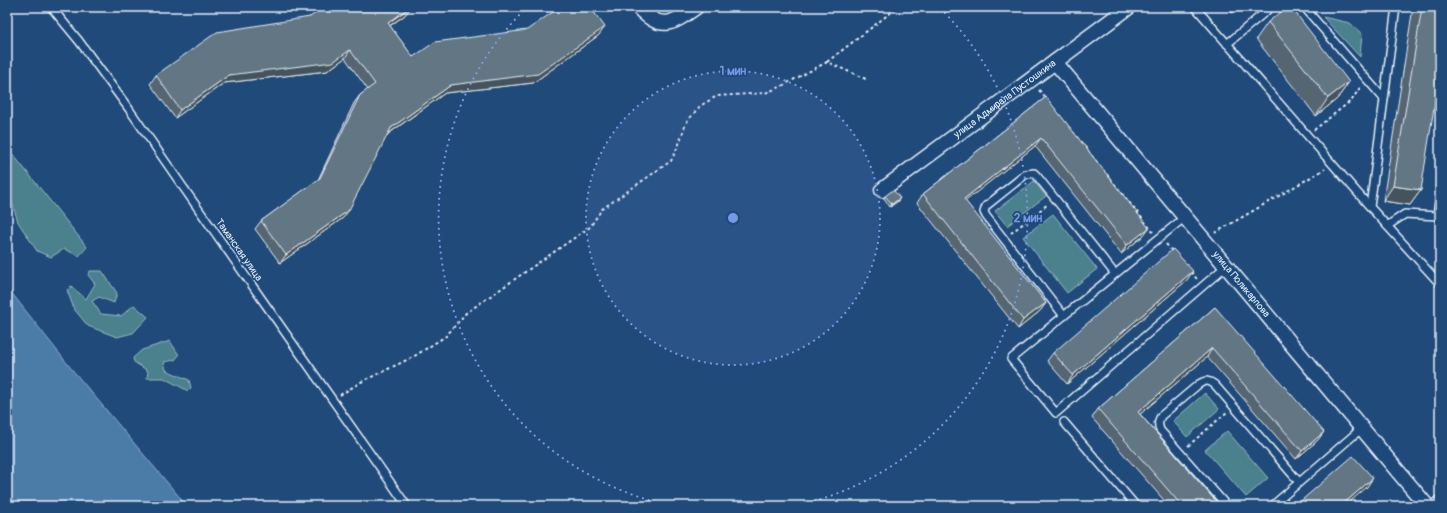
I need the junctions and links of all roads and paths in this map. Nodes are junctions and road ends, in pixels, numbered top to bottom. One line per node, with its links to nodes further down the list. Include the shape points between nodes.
1 (51, 7): 37 (lane, Таманская улица, via 130,109)
2 (638, 7): 3 (street, via 648,18 665,24 676,21)
3 (696, 7)
4 (898, 7): 11 (path)
5 (1128, 7): 12 (street, улица Адмирала Пустошкина)
6 (1195, 7): 10 (lane)
7 (1271, 7): 10 (lane)
8 (1304, 7): 13 (lane)
9 (1396, 7): 16 (lane)
10 (1227, 44): 17 (lane)
11 (827, 62): 15 (path); 37 (path, via 765,93 717,96 700,106 686,123 671,161 602,209 590,228 466,313 446,336 413,357 361,382)
12 (1055, 62): 14 (street, улица Адмирала Пустошкина); 24 (street, улица Поликарпова)
13 (1365, 78): 16 (lane); 17 (path, via 1352,100)
14 (1031, 79): 19 (street, улица Адмирала Пустошкина); 26 (path)
15 (868, 80)
16 (1384, 99): 22 (lane)
17 (1308, 135): 18 (lane)
18 (1333, 165): 22 (lane); 29 (path)
19 (882, 190)
20 (1440, 194): 23 (lane)
21 (1055, 198): 28 (path); 28 (lane, via 1034,173 1030,173 992,201 984,212); 33 (lane)
22 (1370, 207): 25 (lane)
23 (1437, 216): 25 (lane, via 1405,214); 27 (path)
24 (1185, 217): 26 (lane); 29 (street, улица Поликарпова)
25 (1387, 226): 34 (lane)
26 (1159, 238): 30 (path); 33 (lane)
27 (1440, 238)
28 (1004, 239): 36 (lane)
29 (1204, 239): 31 (street, улица Поликарпова)
30 (1175, 254)
31 (1226, 266): 35 (lane); 40 (street, улица Поликарпова)
32 (1189, 270): 35 (path)
33 (1116, 274): 36 (lane)
34 (1440, 284)
35 (1203, 286): 36 (lane, via 1056,413 1011,359)
36 (1064, 316)
37 (332, 400): 44 (lane, Таманская улица)
38 (1234, 406): 41 (path); 41 (lane, via 1211,382 1205,381 1161,416 1158,421 1160,430); 42 (lane)
39 (1064, 422): 45 (lane)
40 (1362, 428): 42 (lane); 48 (street, улица Поликарпова)
41 (1180, 452): 46 (lane)
42 (1299, 482): 47 (lane)
43 (1440, 503): 49 (street)
44 (407, 506)
45 (1136, 506)
46 (1227, 506)
47 (1272, 506)
48 (1428, 506)
49 (1436, 506)

